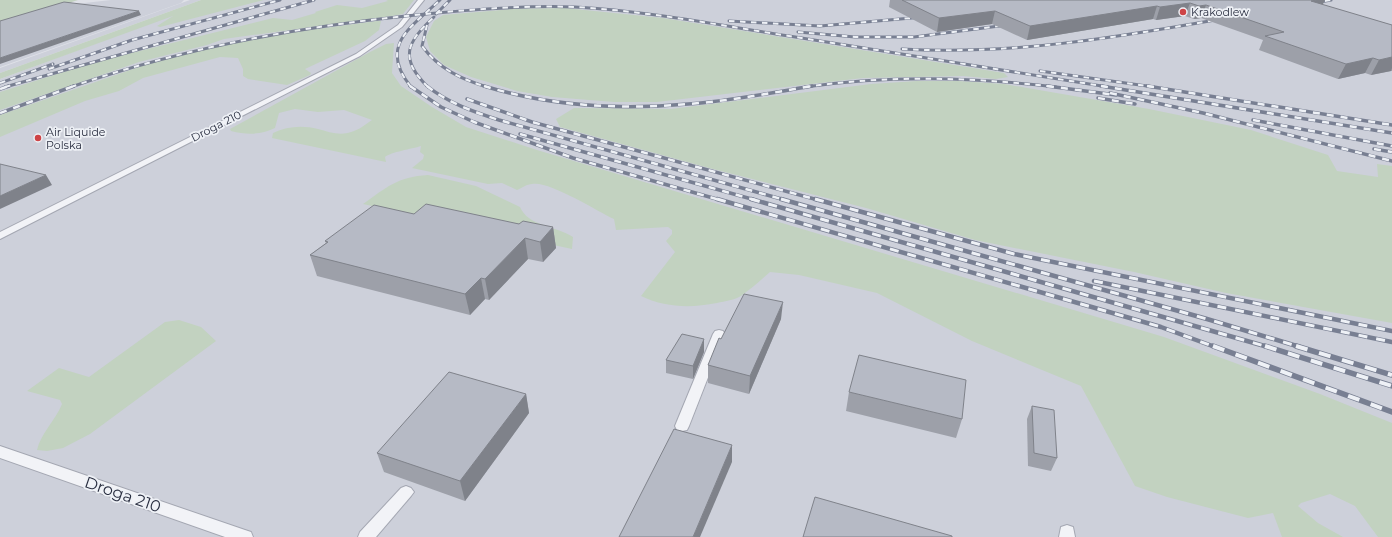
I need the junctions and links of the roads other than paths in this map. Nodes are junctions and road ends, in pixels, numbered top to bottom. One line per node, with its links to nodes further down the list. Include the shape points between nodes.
1 (421, 0): 2 (lane, Droga 210, via 400,26 358,55)
2 (0, 236)
3 (719, 334): 4 (lane)
4 (682, 426)
5 (0, 452): 7 (lane, Droga 210)
6 (406, 492): 8 (lane)
7 (245, 537)
8 (366, 537)

